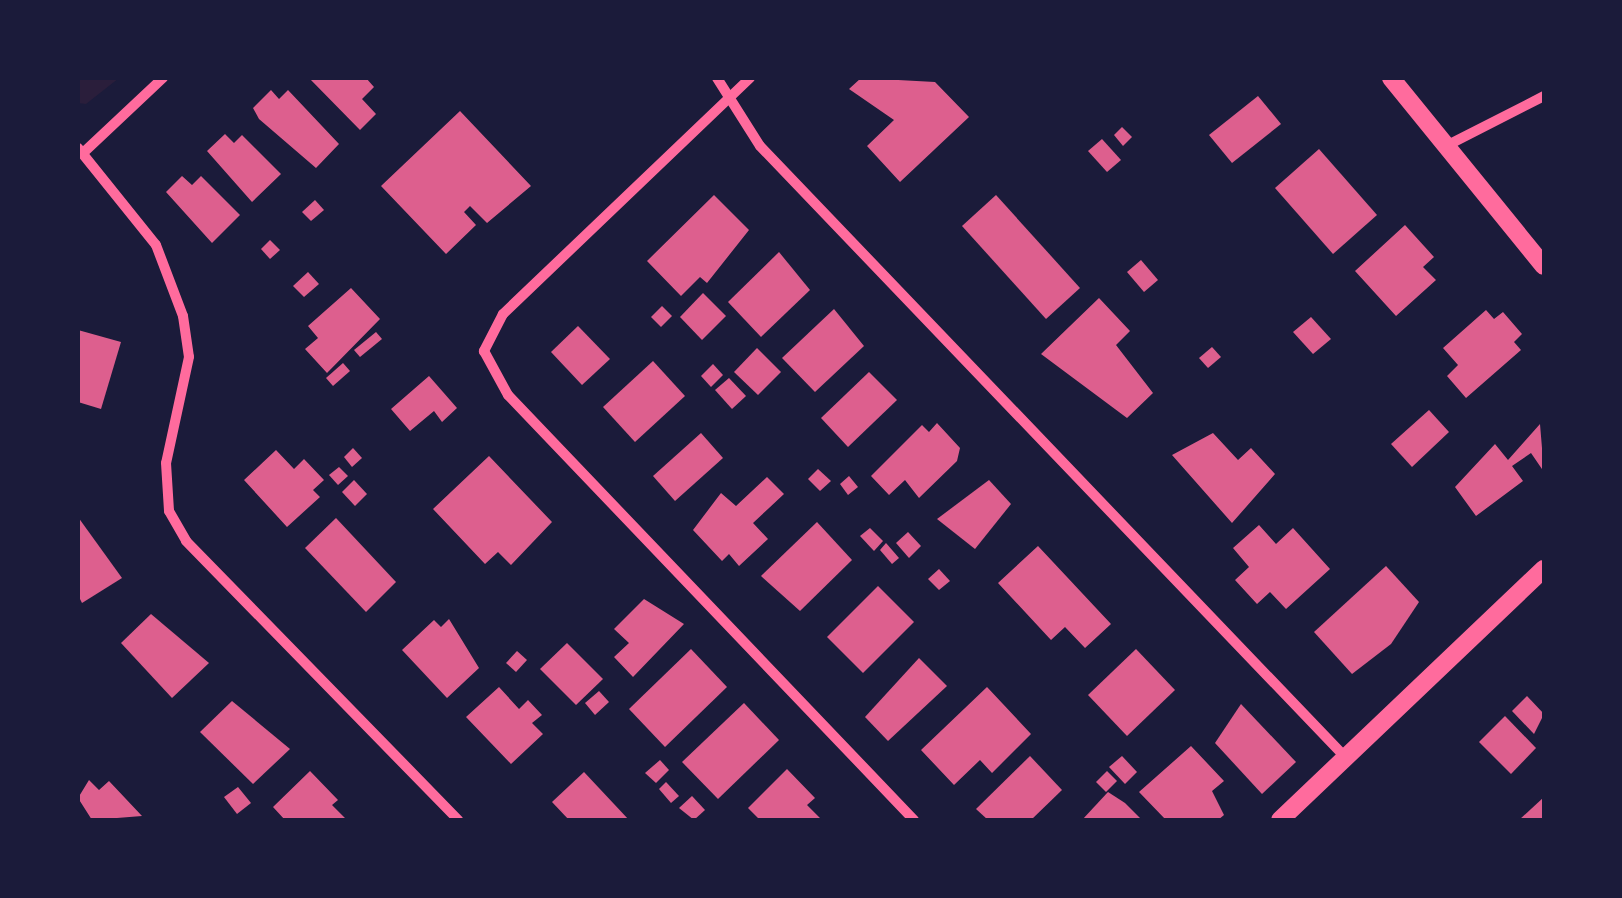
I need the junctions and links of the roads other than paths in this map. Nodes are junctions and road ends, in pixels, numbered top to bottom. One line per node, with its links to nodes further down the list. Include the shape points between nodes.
1 (163, 78): 8 (street)
2 (718, 78): 6 (street)
3 (750, 78): 6 (street)
4 (1391, 78): 7 (street)
5 (1544, 96): 7 (street)
6 (728, 98): 11 (street, via 760,146); 13 (street, via 504,314 484,351 508,395)
7 (1446, 146): 9 (street)
8 (80, 151): 12 (street, via 156,245 183,316 189,357 166,463 169,511 186,540)
9 (1544, 266)
10 (1544, 569): 11 (street)
11 (1346, 758): 14 (street)
12 (458, 820)
13 (914, 820)
14 (1280, 820)

